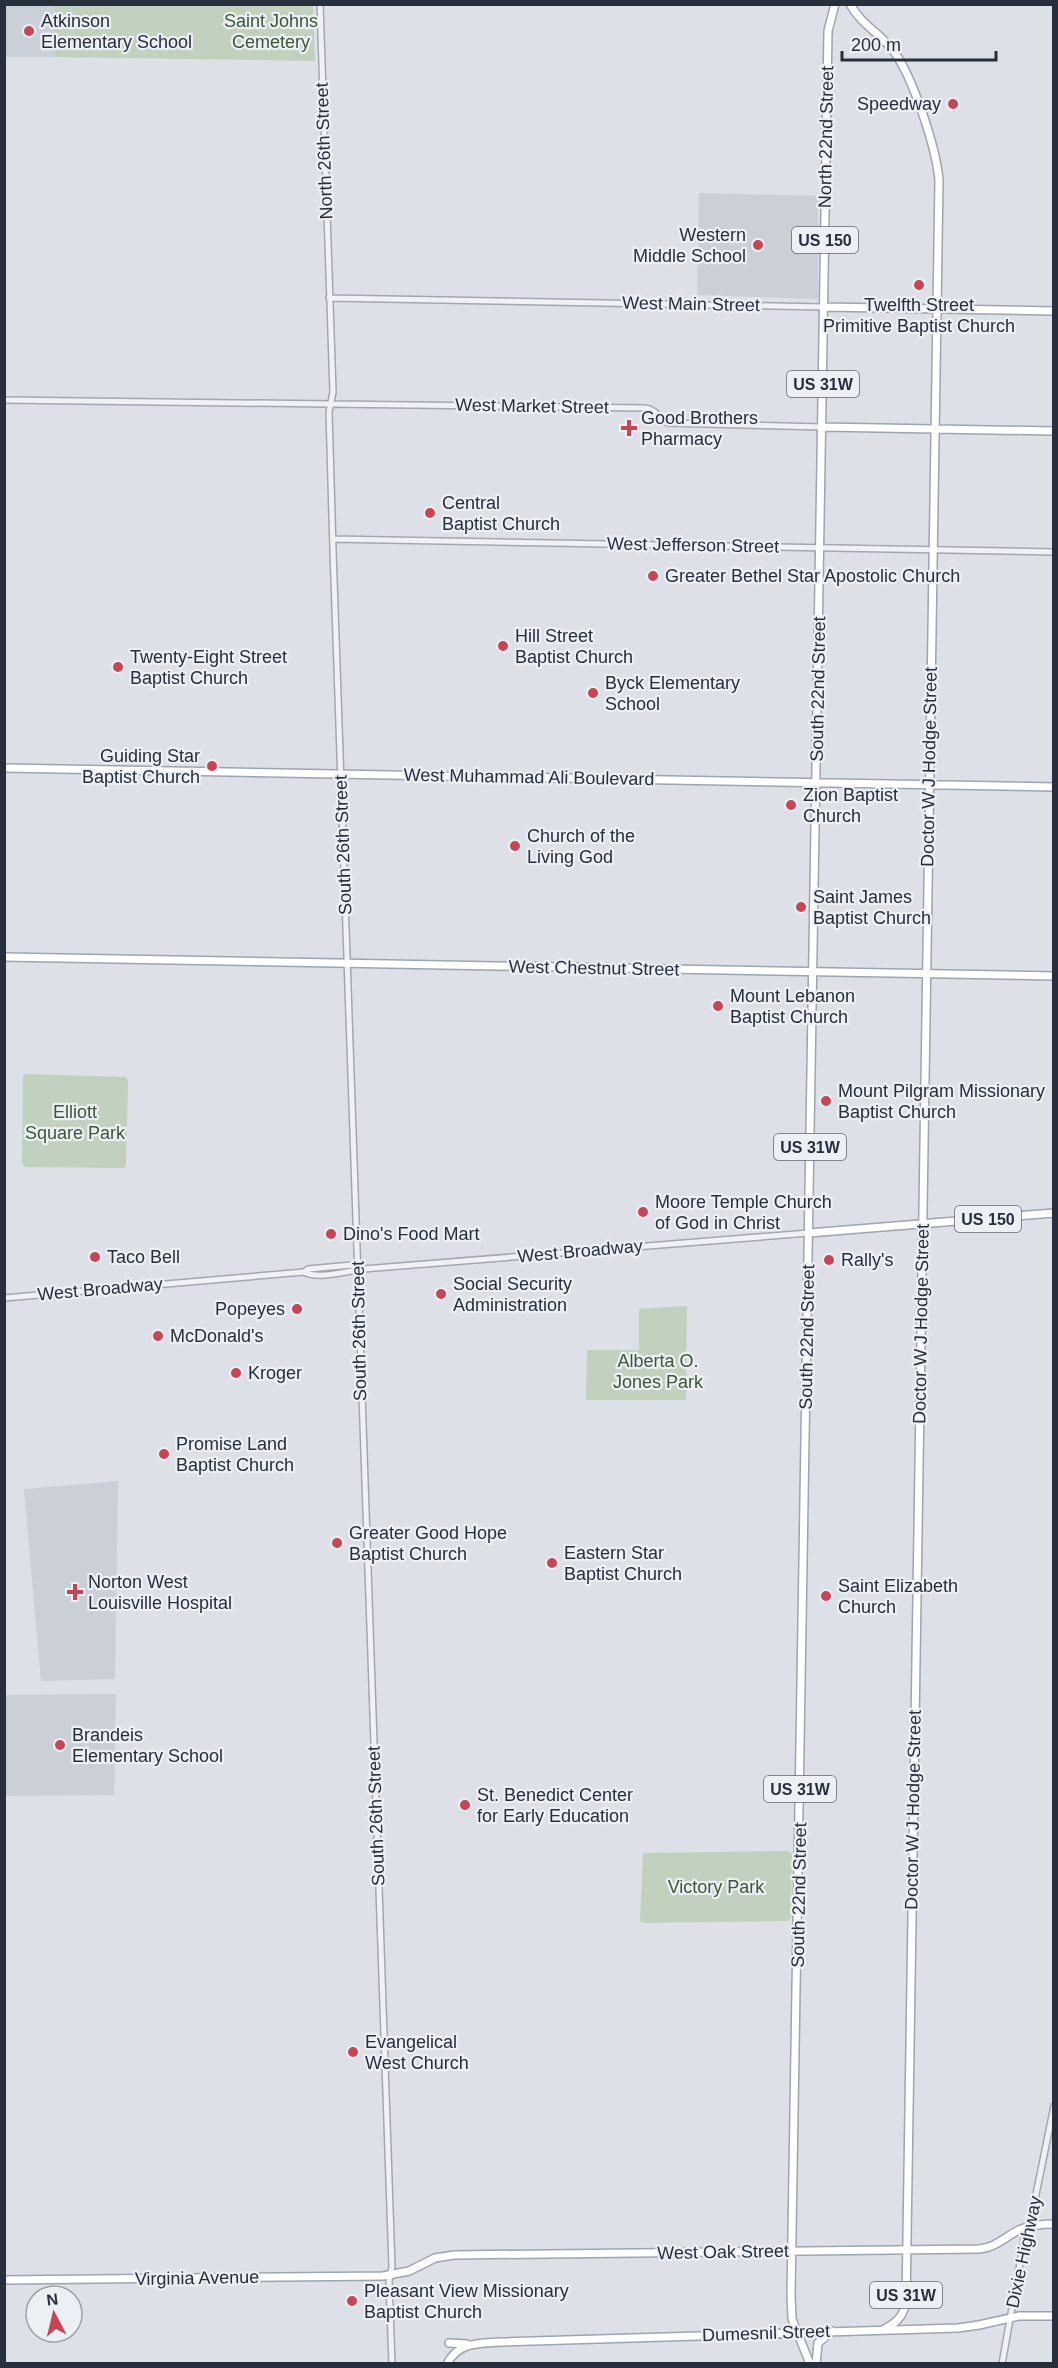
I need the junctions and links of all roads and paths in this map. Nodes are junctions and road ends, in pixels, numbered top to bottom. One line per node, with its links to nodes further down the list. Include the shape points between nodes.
1 (320, 4): 4 (street, North 26th Street)
2 (834, 4): 5 (main road, North 22nd Street / US 150, via 828,31)
3 (850, 4): 6 (main road, Doctor W J Hodge Street, via 902,65 935,153 939,180)
4 (329, 298): 5 (street, West Main Street); 9 (street, South 26th Street)
5 (824, 307): 6 (main road, West Main Street); 10 (main road, South 22nd Street / US 31W)
6 (937, 309): 7 (main road, West Main Street); 11 (main road, Doctor W J Hodge Street)
7 (1053, 311)
8 (4, 400): 9 (street, West Market Street)
9 (331, 404): 10 (street, West Market Street, via 645,408 655,410 668,423); 13 (street, South 26th Street)
10 (823, 428): 11 (main road, West Market Street); 14 (main road, South 22nd Street / US 31W)
11 (934, 429): 12 (main road, West Market Street); 15 (main road, Doctor W J Hodge Street / US 31W)
12 (1053, 431)
13 (333, 539): 14 (street, West Jefferson Street); 18 (street, South 26th Street)
14 (820, 548): 15 (street, West Jefferson Street); 19 (main road, South 22nd Street / US 31W)
15 (933, 550): 16 (street, West Jefferson Street); 20 (main road, Doctor W J Hodge Street / US 31W)
16 (1053, 552)
17 (4, 768): 18 (main road, West Muhammad Ali Boulevard)
18 (340, 774): 19 (main road, West Muhammad Ali Boulevard); 23 (street, South 26th Street)
19 (816, 783): 20 (main road, West Muhammad Ali Boulevard); 24 (main road, South 22nd Street / US 31W)
20 (929, 784): 21 (main road, West Muhammad Ali Boulevard); 25 (main road, Doctor W J Hodge Street / US 31W)
21 (1053, 787)
22 (4, 957): 23 (main road, West Chestnut Street)
23 (347, 963): 24 (main road, West Chestnut Street); 30 (street, South 26th Street)
24 (813, 972): 25 (main road, West Chestnut Street); 29 (main road, South 22nd Street / US 31W)
25 (926, 974): 26 (main road, West Chestnut Street); 28 (main road, Doctor W J Hodge Street / US 31W)
26 (1053, 976)
27 (1053, 1213): 28 (main road, West Broadway / US 150)
28 (922, 1224): 29 (main road, West Broadway / US 150); 35 (main road, Doctor W J Hodge Street / US 31W)
29 (809, 1233): 30 (street, West Broadway); 36 (main road, South 22nd Street / US 31W)
30 (358, 1269): 31 (street, West Broadway, via 352,1265); 37 (street, South 26th Street)
31 (4, 1298)
32 (1053, 2106): 34 (street, Dixie Highway)
33 (1053, 2224): 34 (main road, West Oak Street)
34 (1028, 2226): 35 (main road, West Oak Street, via 984,2249); 40 (street, Dixie Highway)
35 (906, 2250): 36 (main road, West Oak Street); 41 (main road, Doctor W J Hodge Street / US 31W, via 903,2313)
36 (793, 2252): 37 (main road, West Oak Street, via 454,2255); 43 (main road, South 22nd Street / US 31W, via 791,2316)
37 (390, 2274): 38 (main road, Virginia Avenue); 46 (street, South 26th Street)
38 (4, 2280)
39 (1053, 2316): 40 (main road, Dumesnil Street)
40 (1011, 2318): 41 (main road, Dumesnil Street, via 968,2327); 50 (street, Dixie Highway)
41 (884, 2330): 42 (main road, Dumesnil Street / US 31W)
42 (832, 2331): 43 (main road, Dumesnil Street); 49 (main road, via 818,2343)
43 (797, 2333): 45 (main road, Dumesnil Street); 48 (main road, South 22nd Street / US 31W)
44 (449, 2343): 45 (main road, Dumesnil Street)
45 (477, 2344): 47 (main road, Dumesnil Street, via 456,2351)
46 (392, 2364)
47 (447, 2364)
48 (810, 2364)
49 (816, 2364)
50 (1002, 2364)

